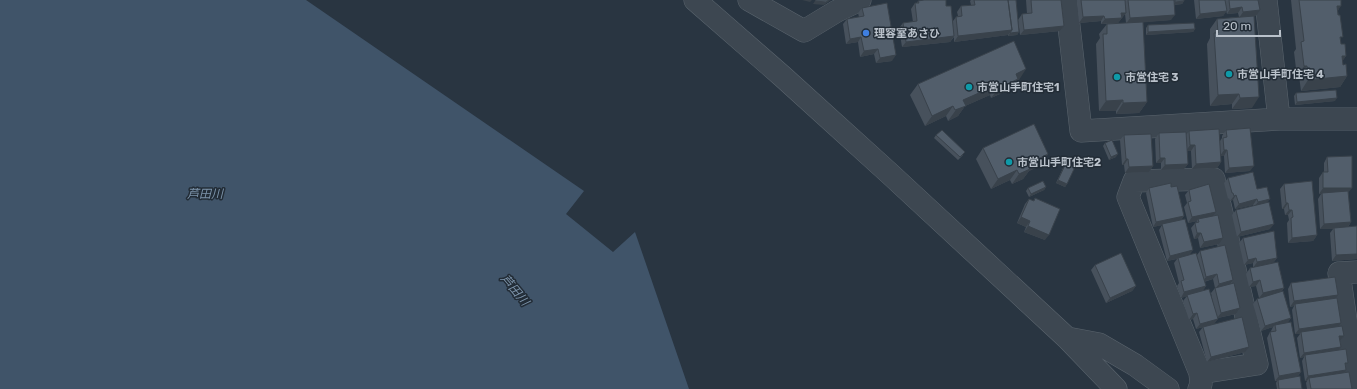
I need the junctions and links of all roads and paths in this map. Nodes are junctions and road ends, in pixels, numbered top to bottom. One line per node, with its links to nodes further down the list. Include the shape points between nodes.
1 (695, 0): 11 (street, via 878,163)
2 (749, 0): 7 (street)
3 (765, 0): 7 (street)
4 (860, 0): 7 (street)
5 (1066, 0): 8 (street, via 1081,131)
6 (1266, 0): 8 (street)
7 (804, 31)
8 (1279, 119): 9 (street)
9 (1357, 119)
10 (1357, 272): 15 (street, via 1339,273)
11 (1067, 338): 13 (street); 14 (street, via 1099,344)
12 (1199, 381): 12 (street, via 1128,197 1134,181 1214,180 1257,364)
13 (1116, 389)
14 (1168, 389)
15 (1356, 389)

